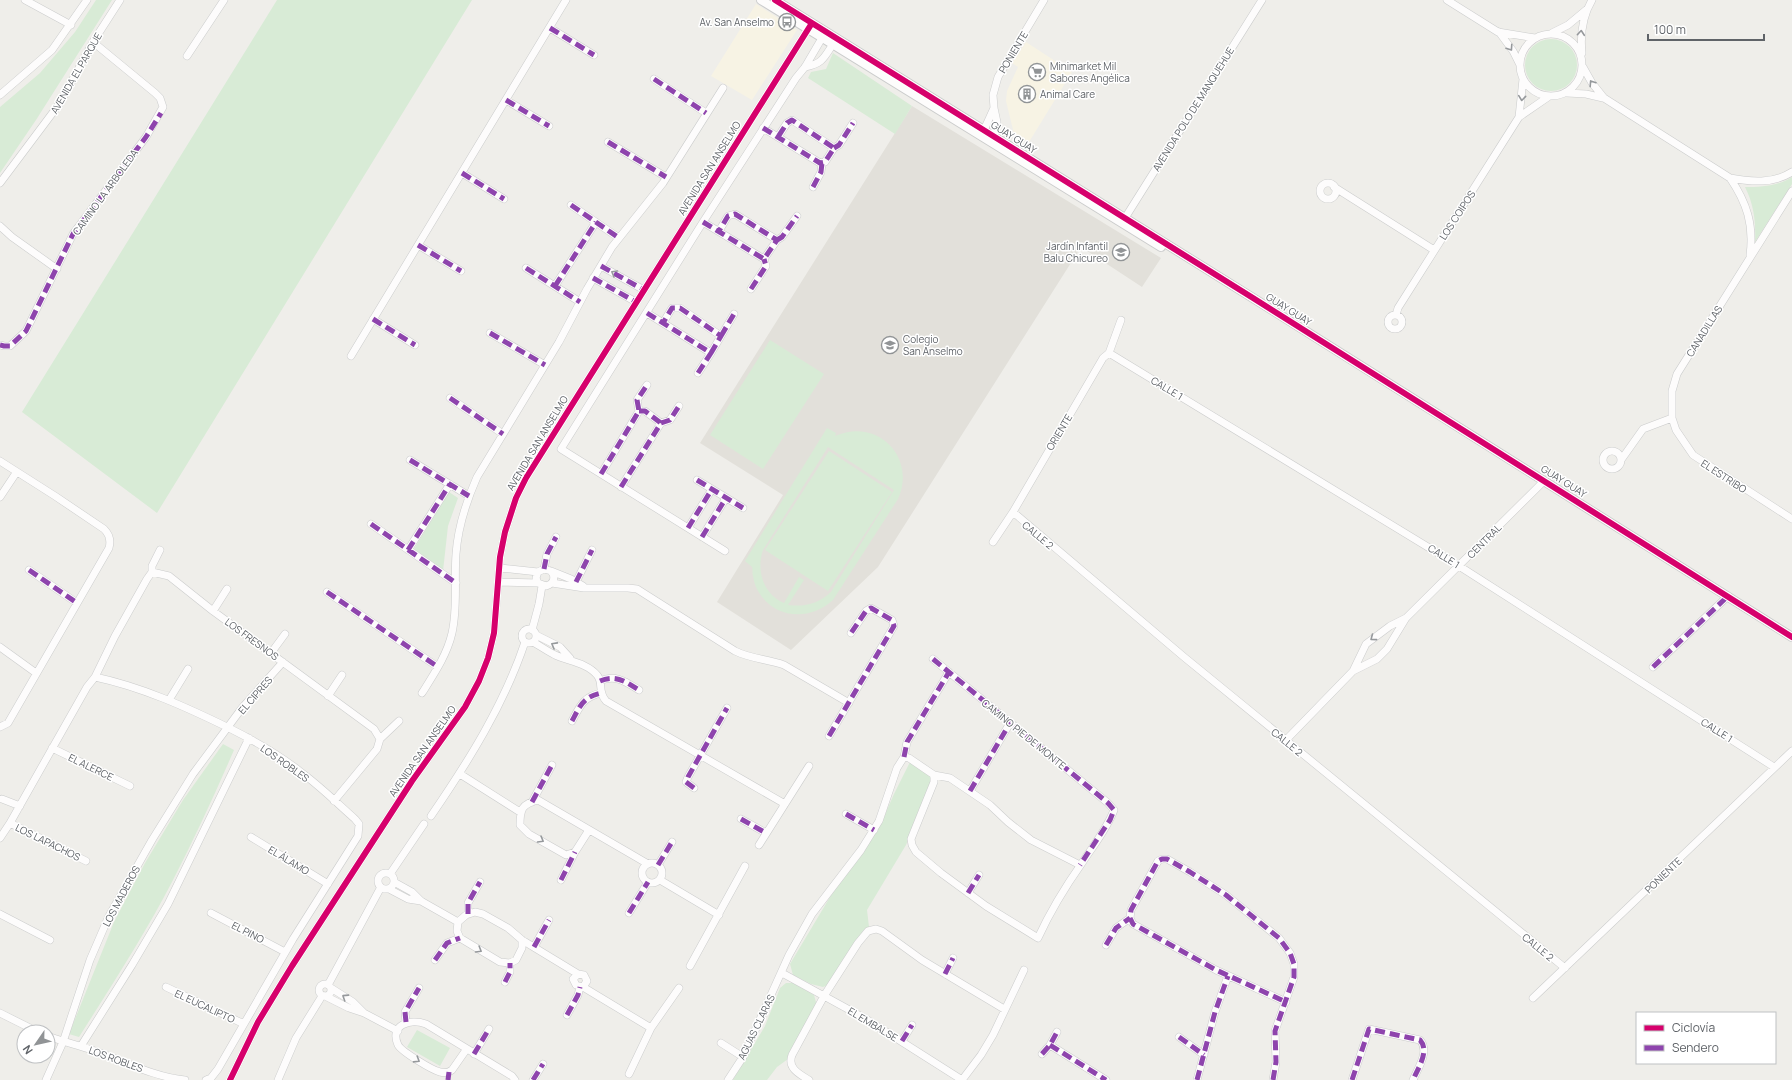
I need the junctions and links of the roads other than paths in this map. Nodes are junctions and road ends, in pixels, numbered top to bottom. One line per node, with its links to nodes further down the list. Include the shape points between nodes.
1 (25, 0): 13 (street)
2 (87, 0): 13 (street)
3 (120, 0): 20 (street, AVENIDA EL PARQUE)
4 (224, 0): 23 (street)
5 (566, 0): 15 (street)
6 (761, 0): 11 (street, GUAY GUAY)
7 (1044, 0): 37 (street, PONIENTE, via 998,77 993,95)
8 (1262, 0): 60 (street, AVENIDA POLO DE MANQUEHUE)
9 (1448, 0): 16 (street)
10 (1592, 0): 12 (street)
11 (772, 2): 14 (street, GUAY GUAY)
12 (1586, 10): 17 (street, via 1568,25); 24 (street, one-way to 12, via 1581,33)
13 (71, 25): 32 (street, via 52,50)
14 (810, 26): 18 (street, GUAY GUAY); 36 (street, GUAY GUAY); 79 (street, AVENIDA SAN ANSELMO)
15 (550, 28): 22 (street); 35 (street)
16 (1498, 32): 19 (street); 25 (street, one-way to 25)
17 (1551, 34): 19 (street); 24 (street, via 1558,34 1571,40)
18 (822, 38): 21 (street, GUAY GUAY); 26 (street)
19 (1535, 38): 25 (street, via 1525,48)
20 (93, 42): 52 (street, AVENIDA EL PARQUE, via 60,103); 73 (street, CAMINO LA ARBOLEDA, via 160,98 163,107 146,137 73,234)
21 (833, 44): 26 (street, via 821,62 815,66); 36 (street, GUAY GUAY)
22 (594, 55)
23 (188, 56)
24 (1582, 57): 27 (street)
25 (1520, 65): 29 (street)
26 (805, 67): 42 (street)
27 (1583, 67): 31 (street, via 1578,82); 34 (street, one-way to 27)
28 (654, 79): 38 (street)
29 (1523, 79): 33 (street, via 1534,91); 39 (street, LOS COIPOS, one-way to 39)
30 (723, 88): 38 (street)
31 (1567, 93): 33 (street); 34 (street)
32 (0, 95)
33 (1548, 97): 39 (street, LOS COIPOS)
34 (1604, 98): 51 (street)
35 (506, 100): 41 (street); 49 (street)
36 (934, 103): 43 (street, GUAY GUAY)
37 (994, 108): 43 (street, PONIENTE); 43 (street, PONIENTE, via 997,126)
38 (706, 113): 50 (street)
39 (1519, 117): 68 (street, LOS COIPOS)
40 (854, 123): 46 (street, via 839,146)
41 (549, 126)
42 (763, 128): 44 (street); 62 (street)
43 (988, 135): 56 (street, GUAY GUAY)
44 (778, 137): 46 (street, via 792,120); 47 (street)
45 (608, 142): 50 (street)
46 (834, 148): 47 (street)
47 (822, 163): 53 (street, via 821,172)
48 (1792, 172): 51 (street, via 1764,181)
49 (462, 173): 57 (street); 67 (street)
50 (666, 177): 65 (street)
51 (1730, 178): 70 (street, via 1749,215 1752,237)
52 (0, 183)
53 (813, 186)
54 (1334, 187): 68 (street)
55 (1792, 191): 70 (street, CANADILLAS)
56 (1079, 193): 60 (street, GUAY GUAY); 75 (street, GUAY GUAY, via 1178,258)
57 (504, 199)
58 (571, 205): 61 (street)
59 (797, 216): 66 (street, via 782,237)
60 (1125, 218): 75 (street, GUAY GUAY)
61 (596, 222): 65 (street); 77 (street)
62 (703, 222): 64 (street); 82 (street)
63 (0, 226): 73 (street)
64 (719, 231): 66 (street, via 728,216 735,214); 69 (street)
65 (619, 238): 71 (street)
66 (776, 240): 69 (street)
67 (418, 245): 74 (street); 85 (street)
68 (1434, 250): 84 (street, LOS COIPOS)
69 (764, 258): 78 (street, via 766,266)
70 (1749, 259): 101 (street, CANADILLAS, via 1677,374 1672,391)
71 (601, 266): 76 (street); 79 (street, one-way to 71)
72 (526, 268): 77 (street)
73 (57, 269): 90 (street, CAMINO LA ARBOLEDA, via 26,331 10,346)
74 (460, 271)
75 (1216, 274): 110 (street, GUAY GUAY)
76 (594, 278): 80 (street); 81 (street)
77 (555, 286): 80 (street)
78 (751, 289)
79 (644, 290): 81 (street, AVENIDA SAN ANSELMO)
80 (580, 302): 95 (street)
81 (636, 302): 130 (street, AVENIDA SAN ANSELMO, via 521,488 508,520)
82 (647, 313): 87 (street); 108 (street, via 561,449)
83 (734, 314): 89 (street)
84 (1396, 315)
85 (373, 319): 91 (street); 94 (street)
86 (1121, 320): 93 (street, ORIENTE)
87 (663, 323): 89 (street, via 672,308 680,308); 92 (street)
88 (490, 333): 95 (street)
89 (721, 336): 92 (street)
90 (0, 345)
91 (415, 345)
92 (711, 353): 96 (street)
93 (1109, 353): 118 (street, ORIENTE, via 1103,358); 129 (street, CALLE 1)
94 (351, 356)
95 (545, 365): 103 (street)
96 (698, 372)
97 (646, 385): 100 (street, via 638,400)
98 (450, 398): 103 (street)
99 (679, 406): 102 (street, via 670,420)
100 (639, 411): 102 (street, via 645,411); 108 (street)
101 (1672, 418): 105 (street, via 1643,429); 119 (street, EL ESTRIBO, via 1676,430 1693,455)
102 (661, 423): 112 (street)
103 (503, 434): 114 (street, via 486,460)
104 (410, 460): 111 (street)
105 (1621, 460)
106 (0, 461): 107 (street)
107 (16, 473): 115 (street); 143 (street, via 56,496 104,529 108,535 109,548)
108 (601, 474): 112 (street)
109 (697, 480): 113 (street)
110 (1544, 481): 129 (street, CENTRAL); 142 (street, GUAY GUAY)
111 (450, 484): 114 (street); 126 (street)
112 (621, 487): 121 (street)
113 (712, 489): 116 (street); 121 (street)
114 (469, 496): 136 (street, via 458,535)
115 (0, 497)
116 (726, 498): 117 (street); 123 (street)
117 (743, 508)
118 (1012, 512): 124 (street, ORIENTE); 178 (street, CALLE 2)
119 (1792, 519)
120 (371, 524): 126 (street)
121 (688, 528): 123 (street)
122 (556, 537): 132 (street, via 547,554)
123 (702, 537): 128 (street)
124 (993, 542)
125 (160, 550): 133 (street, via 152,566)
126 (408, 550): 136 (street)
127 (592, 550): 135 (street)
128 (725, 551)
129 (1459, 566): 145 (street, CENTRAL); 185 (street, CALLE 1)
130 (500, 568): 132 (street); 134 (street, AVENIDA SAN ANSELMO)
131 (29, 570): 143 (street)
132 (545, 570): 135 (street); 137 (street, via 554,577); 138 (street, via 536,578)
133 (152, 572): 144 (street, LOS FRESNOS, via 169,576); 161 (street, via 118,630)
134 (499, 582): 138 (street); 291 (street, AVENIDA SAN ANSELMO, via 491,648 472,695 457,720 412,781 300,954 258,1022)
135 (576, 582): 139 (street)
136 (456, 583): 155 (street, via 452,633)
137 (552, 583): 138 (street, via 549,586); 139 (street)
138 (540, 584): 148 (street, via 539,604)
139 (584, 588): 168 (street, via 637,589 735,652 784,665)
140 (227, 589): 144 (street)
141 (327, 592): 155 (street)
142 (1728, 596): 149 (street, GUAY GUAY); 154 (street)
143 (77, 603): 159 (street)
144 (213, 610): 151 (street, LOS FRESNOS)
145 (1406, 618): 157 (street, CENTRAL, via 1387,649 1377,659); 157 (street, CENTRAL, one-way to 157, via 1390,626 1366,644)
146 (851, 633): 168 (street, via 866,611 871,608 894,623)
147 (285, 634): 151 (street)
148 (531, 637): 162 (street, via 555,655 570,659 594,672); 186 (street, via 501,701)
149 (1792, 637)
150 (0, 647): 159 (street)
151 (271, 653): 153 (street, LOS FRESNOS)
152 (933, 659): 158 (street, CAMINO PIE DE MONTE)
153 (283, 662): 166 (street, LOS FRESNOS); 174 (street, EL CIPRES, via 242,708)
154 (1653, 667)
155 (438, 668): 164 (street)
156 (188, 669): 167 (street)
157 (1353, 671): 178 (street, CENTRAL)
158 (949, 672): 172 (street, CAMINO PIE DE MONTE); 182 (street, AGUAS CLARAS, via 907,742)
159 (36, 674): 173 (street, via 8,723)
160 (342, 675): 166 (street)
161 (95, 677): 167 (street, LOS ROBLES); 179 (street)
162 (600, 681): 163 (street, via 618,678); 165 (street)
163 (639, 690)
164 (422, 693)
165 (601, 693): 171 (street, via 586,699); 181 (street, via 606,701)
166 (328, 696): 177 (street, LOS FRESNOS, via 374,729)
167 (169, 700): 174 (street, LOS ROBLES)
168 (849, 703): 175 (street)
169 (727, 708): 181 (street)
170 (399, 721): 177 (street)
171 (572, 721)
172 (1010, 723): 190 (street); 213 (street, CAMINO PIE DE MONTE, via 1114,810)
173 (0, 727)
174 (228, 728): 176 (street, LOS ROBLES); 275 (street, LOS MADEROS, via 193,774 109,916 90,960)
175 (829, 736)
176 (249, 738): 192 (street, LOS ROBLES, via 302,773); 278 (street, via 168,904)
177 (380, 739): 192 (street, via 377,749)
178 (1285, 741): 245 (street, CALLE 2)
179 (52, 748): 188 (street, EL ALERCE); 195 (street)
180 (1792, 751): 185 (street, PONIENTE)
181 (700, 755): 189 (street, via 686,782); 194 (street)
182 (904, 757): 187 (street); 203 (street, AGUAS CLARAS, via 897,768)
183 (552, 765): 193 (street)
184 (809, 766): 194 (street)
185 (1774, 767): 245 (street, PONIENTE)
186 (460, 774): 196 (street); 198 (street)
187 (934, 775): 190 (street, via 950,778); 225 (street, via 934,782 911,839 912,845 916,852)
188 (130, 786)
189 (694, 788)
190 (970, 791): 213 (street, via 1031,840)
191 (2, 798): 195 (street)
192 (334, 801): 222 (street, LOS ROBLES, via 355,819 359,824 359,830 358,836)
193 (532, 802): 196 (street, via 525,805); 202 (street, via 538,800)
194 (785, 804): 204 (street)
195 (20, 806): 200 (street)
196 (520, 812): 209 (street, one-way to 209, via 520,825 529,834 566,855)
197 (846, 814): 203 (street)
198 (431, 816)
199 (741, 819): 204 (street)
200 (10, 823): 206 (street); 210 (street, LOS LAPACHOS)
201 (424, 824): 215 (street)
202 (589, 830): 209 (street); 211 (street)
203 (874, 830): 247 (street, AGUAS CLARAS, via 812,914)
204 (766, 833): 208 (street)
205 (251, 837): 222 (street, EL ÁLAMO)
206 (0, 838)
207 (672, 842): 212 (street)
208 (759, 845)
209 (575, 852): 217 (street)
210 (86, 861)
211 (648, 864): 212 (street); 221 (street, via 642,874)
212 (658, 865): 218 (street, via 662,870)
213 (1080, 865): 225 (street, via 1046,920 1038,938)
214 (745, 866): 231 (street)
215 (390, 874): 219 (street); 223 (street, via 385,873 379,878)
216 (979, 875): 225 (street)
217 (561, 880)
218 (660, 880): 221 (street); 231 (street)
219 (394, 882): 224 (street); 226 (street, via 412,892)
220 (480, 882): 230 (street, via 468,903)
221 (648, 882): 228 (street)
222 (328, 884): 240 (street, LOS ROBLES)
223 (381, 887): 224 (street); 252 (street)
224 (389, 889): 226 (street, via 408,899)
225 (968, 893)
226 (421, 901): 234 (street)
227 (211, 913): 240 (street, EL PINO)
228 (629, 913)
229 (0, 914): 236 (street)
230 (468, 914): 234 (street); 237 (street, via 483,914 508,928)
231 (719, 915): 244 (street)
232 (1130, 918): 238 (street, via 1116,928); 249 (street, via 1135,926); 259 (street, via 1131,910 1156,862 1160,859 1167,860 1190,872 1226,895 1283,942 1290,953 1295,971)
233 (550, 920): 239 (street)
234 (458, 922): 235 (street, via 457,931)
235 (460, 938): 242 (street, via 447,943); 243 (street, one-way to 243, via 500,962)
236 (50, 940)
237 (522, 940): 239 (street); 243 (street, via 519,956)
238 (1106, 945)
239 (534, 947): 253 (street, via 586,977 586,984)
240 (285, 952): 266 (street, LOS ROBLES)
241 (953, 958): 248 (street)
242 (434, 960)
243 (510, 962): 250 (street, via 510,972)
244 (690, 966)
245 (1565, 968): 258 (street, PONIENTE)
246 (1024, 970): 260 (street)
247 (782, 973): 257 (street, EL EMBALSE); 283 (street, AGUAS CLARAS)
248 (945, 974): 257 (street, via 882,931 873,929 862,938); 260 (street)
249 (1228, 976): 259 (street); 282 (street)
250 (504, 982)
251 (166, 987): 266 (street, EL EUCALIPTO)
252 (329, 987): 256 (street, via 323,985 319,989); 262 (street, one-way to 252, via 353,1002)
253 (581, 987): 263 (street); 268 (street)
254 (419, 988): 264 (street, via 405,1012)
255 (679, 988): 268 (street)
256 (323, 996): 262 (street); 292 (street, via 296,1038)
257 (824, 996): 274 (street, EL EMBALSE); 296 (street, via 791,1058 794,1070)
258 (1533, 998)
259 (1286, 1002): 300 (street, via 1275,1031 1276,1062)
260 (1004, 1009): 297 (street, via 981,1055)
261 (0, 1013): 265 (street)
262 (364, 1013): 270 (street)
263 (568, 1015)
264 (406, 1022): 270 (street); 279 (street, via 417,1021 426,1024)
265 (22, 1024)
266 (244, 1024): 290 (street, LOS ROBLES, via 212,1078)
267 (912, 1024): 274 (street)
268 (651, 1028): 285 (street)
269 (489, 1029): 280 (street)
270 (398, 1031): 286 (street, one-way to 286, via 398,1043 402,1050)
271 (1057, 1032): 277 (street)
272 (1179, 1037): 282 (street)
273 (56, 1039): 275 (street, LOS ROBLES)
274 (902, 1041): 297 (street, EL EMBALSE)
275 (62, 1042): 278 (street, LOS ROBLES); 288 (street, LOS MADEROS)
276 (720, 1043): 283 (street)
277 (1050, 1045): 281 (street); 298 (street)
278 (81, 1046): 287 (street, LOS ROBLES)
279 (466, 1050): 280 (street); 286 (street)
280 (474, 1054): 293 (street)
281 (1042, 1054)
282 (1204, 1055): 299 (street)
283 (743, 1057): 295 (street, AGUAS CLARAS)
284 (543, 1064): 294 (street)
285 (629, 1074)
286 (448, 1076)
287 (175, 1079): 289 (street, LOS ROBLES)
288 (46, 1080)
289 (185, 1080)
290 (206, 1080)
291 (230, 1080)
292 (278, 1080)
293 (515, 1080)
294 (533, 1080)
295 (728, 1080)
296 (809, 1080)
297 (962, 1080)
298 (1106, 1080)
299 (1197, 1080)
300 (1273, 1080)
301 (1352, 1080): 302 (street, via 1369,1029 1422,1042 1424,1052)
302 (1413, 1080)

